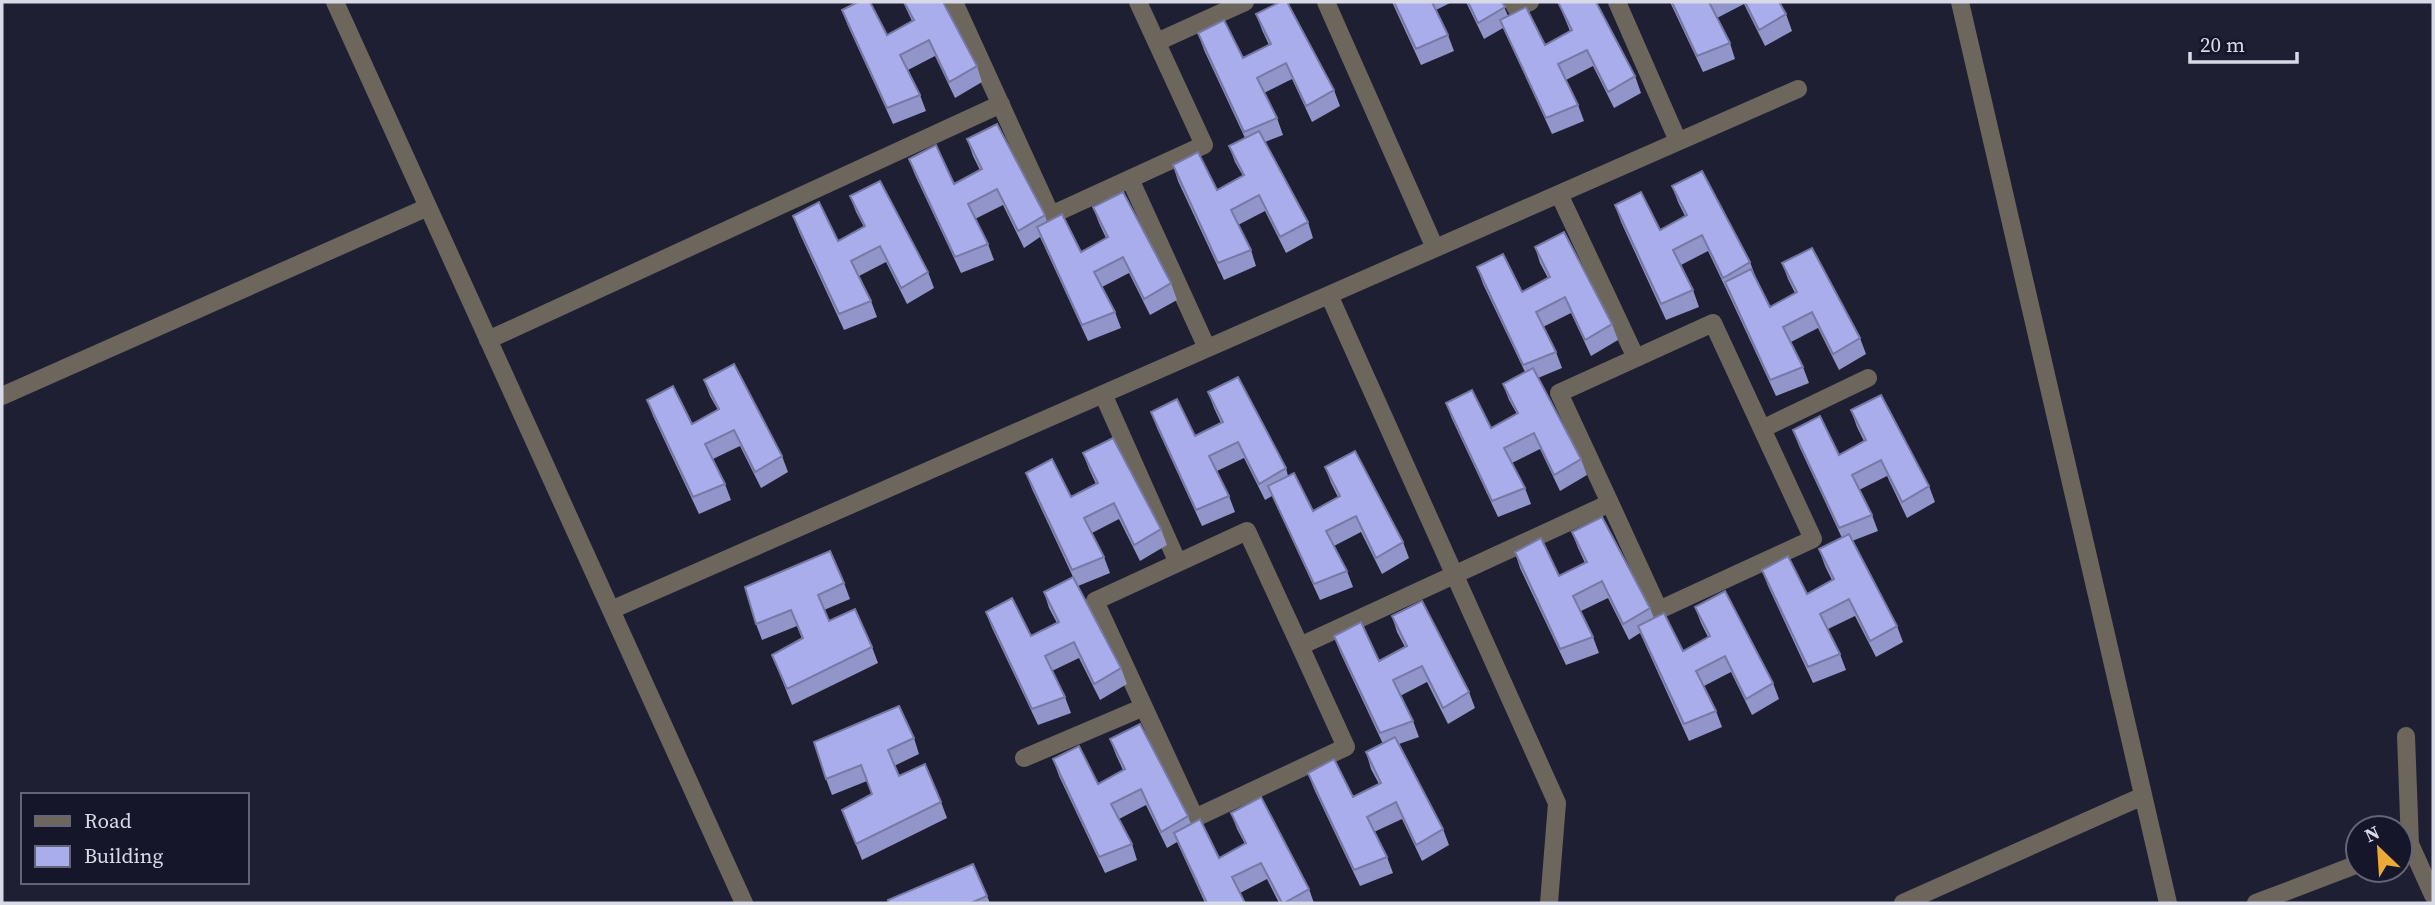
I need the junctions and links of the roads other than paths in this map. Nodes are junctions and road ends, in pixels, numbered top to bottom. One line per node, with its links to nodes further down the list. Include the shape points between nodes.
1 (335, 2): 16 (street)
2 (954, 2): 12 (street)
3 (1138, 2): 10 (street)
4 (1245, 2): 10 (street)
5 (1325, 2): 17 (street)
6 (1513, 2): 7 (street, via 1516,8)
7 (1530, 2)
8 (1618, 2): 13 (street)
9 (1960, 2): 34 (street)
10 (1157, 42): 14 (street, via 1204,145)
11 (1798, 89): 13 (street)
12 (1001, 104): 14 (street, via 1051,215); 19 (street)
13 (1678, 141): 15 (street)
14 (1130, 179): 20 (street)
15 (1559, 194): 17 (street); 21 (street)
16 (428, 207): 19 (street); 24 (street)
17 (1435, 248): 18 (street)
18 (1329, 295): 20 (street); 28 (street)
19 (488, 340): 29 (street)
20 (1207, 348): 23 (street)
21 (1636, 358): 25 (street, via 1713,323); 26 (street, via 1559,393)
22 (1868, 378): 25 (street)
23 (1103, 394): 27 (street); 29 (street)
24 (2, 396)
25 (1762, 429): 26 (street, via 1813,539 1659,610)
26 (1610, 503): 28 (street)
27 (1178, 563): 30 (street, via 1247,531); 31 (street, via 1095,601)
28 (1455, 574): 30 (street); 40 (street, via 1557,803)
29 (611, 610): 39 (street)
30 (1300, 646): 31 (street, via 1346,747 1195,818)
31 (1144, 707): 33 (street)
32 (2406, 736): 35 (street)
33 (1024, 758)
34 (2143, 796): 41 (street); 42 (street)
35 (2405, 814)
36 (2414, 862): 38 (street)
37 (2344, 869): 43 (street)
38 (2433, 895)
39 (744, 903)
40 (1549, 903)
41 (1903, 903)
42 (2168, 903)
43 (2256, 903)

